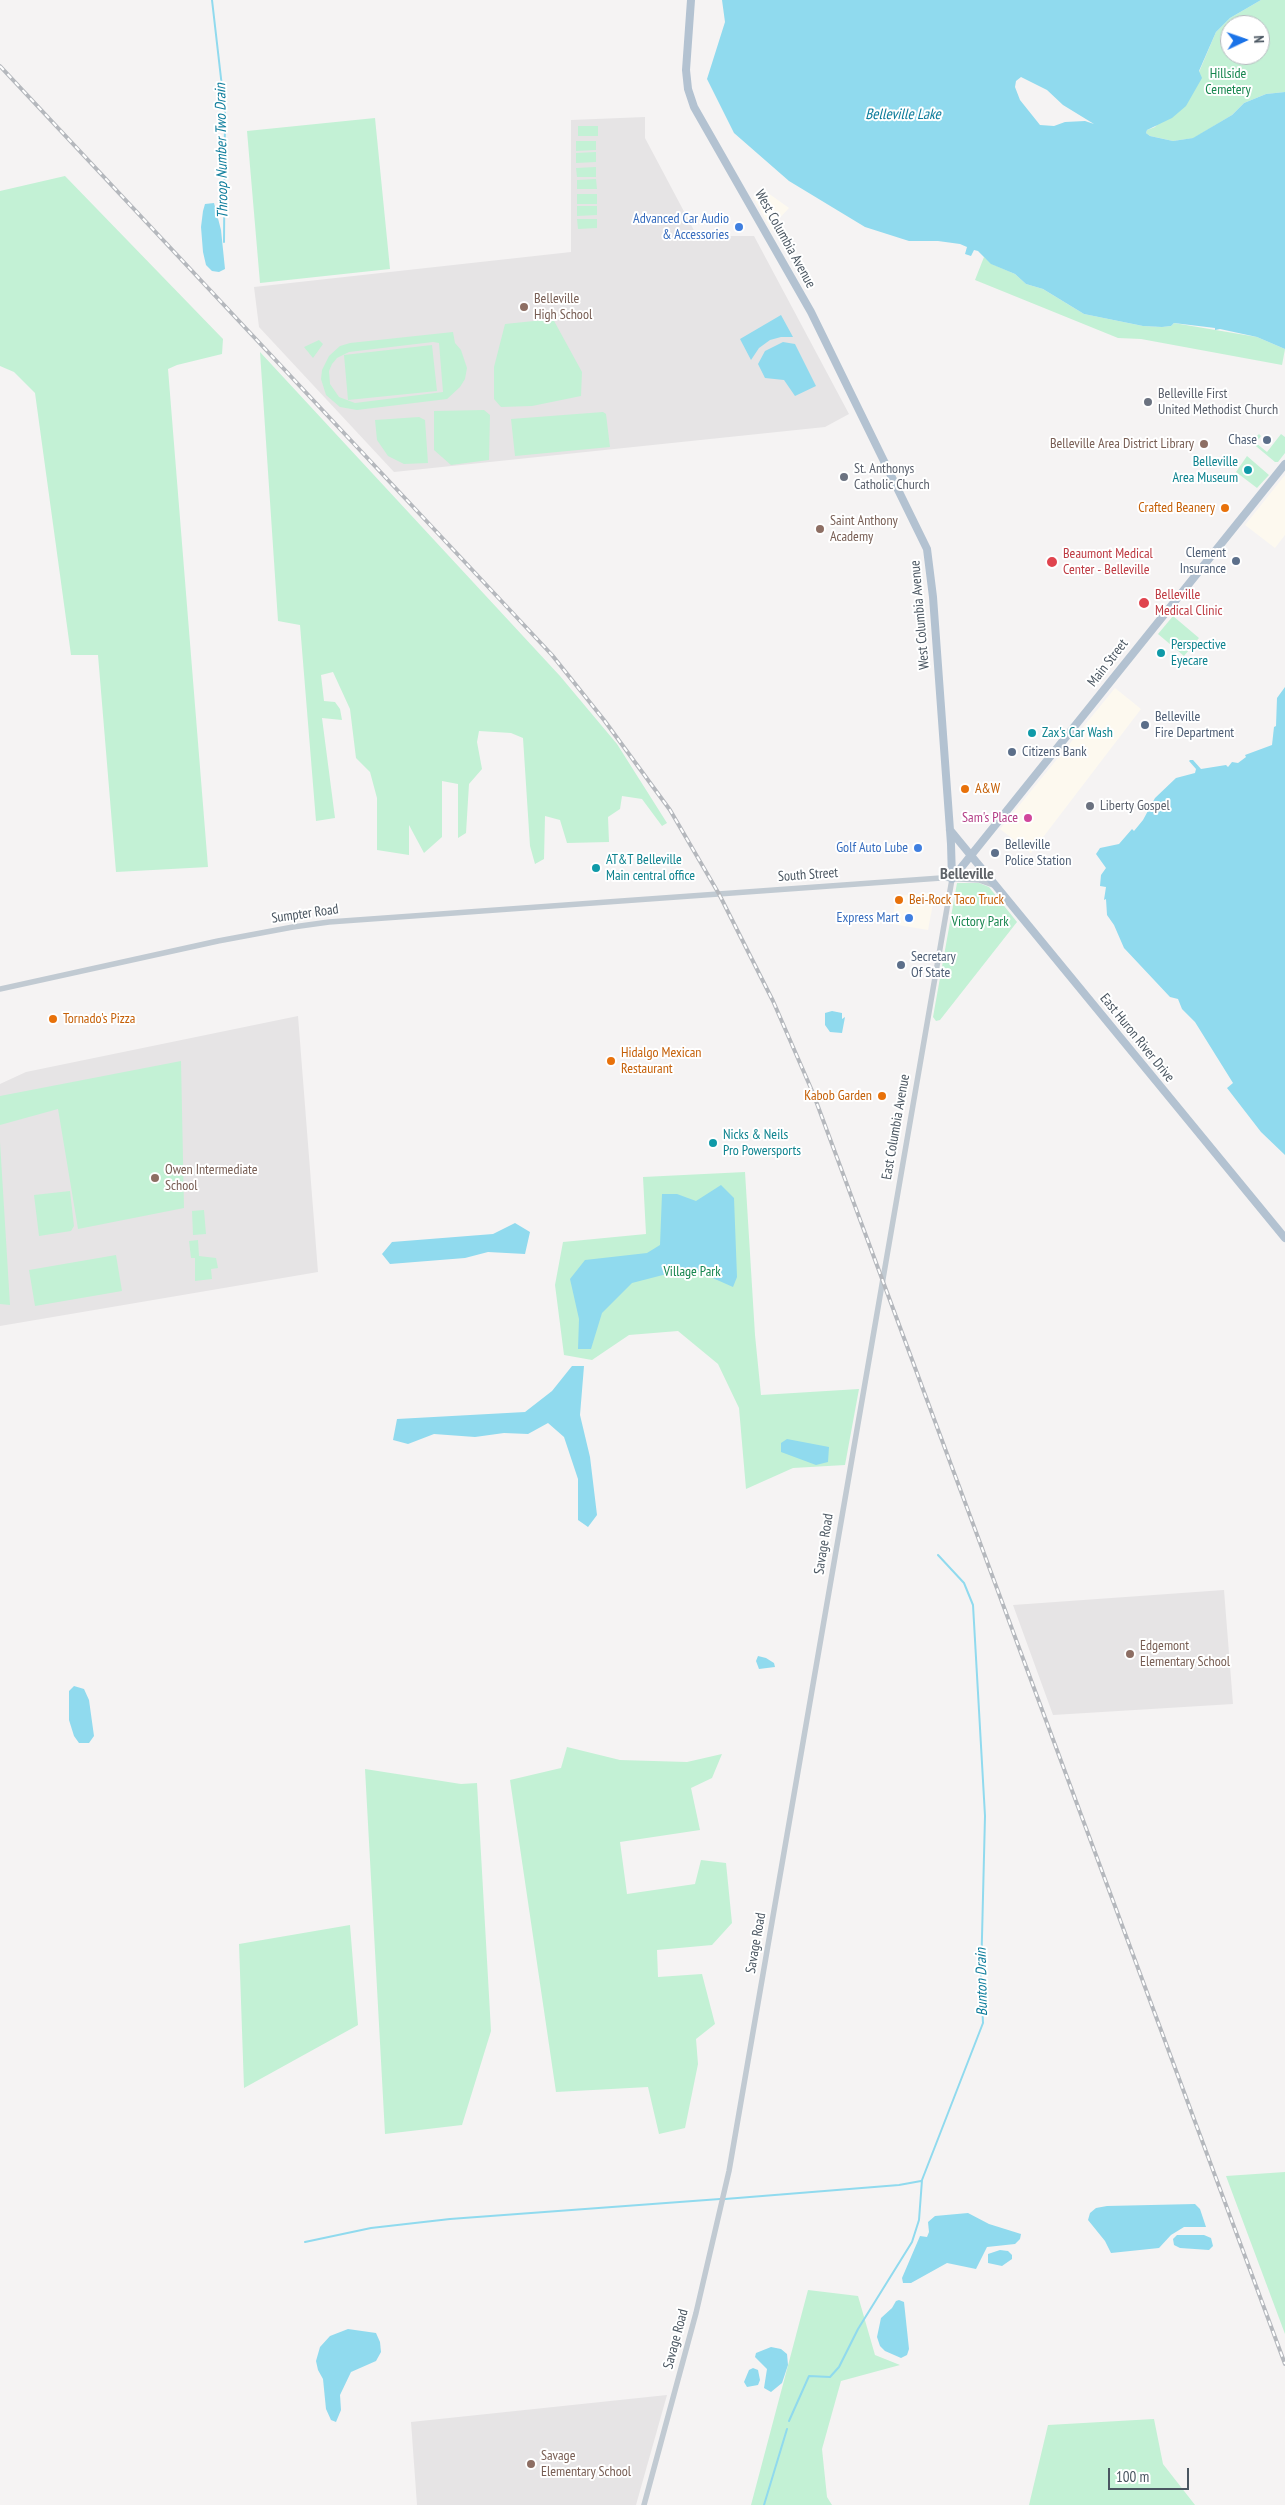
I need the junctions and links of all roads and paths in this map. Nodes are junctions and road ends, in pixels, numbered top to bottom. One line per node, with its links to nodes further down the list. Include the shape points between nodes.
1 (691, 0): 3 (main road, West Columbia Avenue, via 686,63 688,89 700,118 820,329 927,550)
2 (1285, 464): 4 (main road, Main Street)
3 (950, 830): 4 (main road, East Huron River Drive); 5 (main road, West Columbia Avenue)
4 (970, 854): 5 (main road, Main Street); 6 (main road, East Huron River Drive)
5 (952, 878): 6 (street, South Street, via 979,880); 7 (street, South Street); 10 (street, East Columbia Avenue)
6 (998, 887): 9 (main road, East Huron River Drive)
7 (619, 901): 8 (street, Sumpter Road, via 293,927)
8 (0, 989)
9 (1285, 1238)
10 (865, 1380): 11 (street, Savage Road, via 728,2171 694,2322)
11 (644, 2505)

